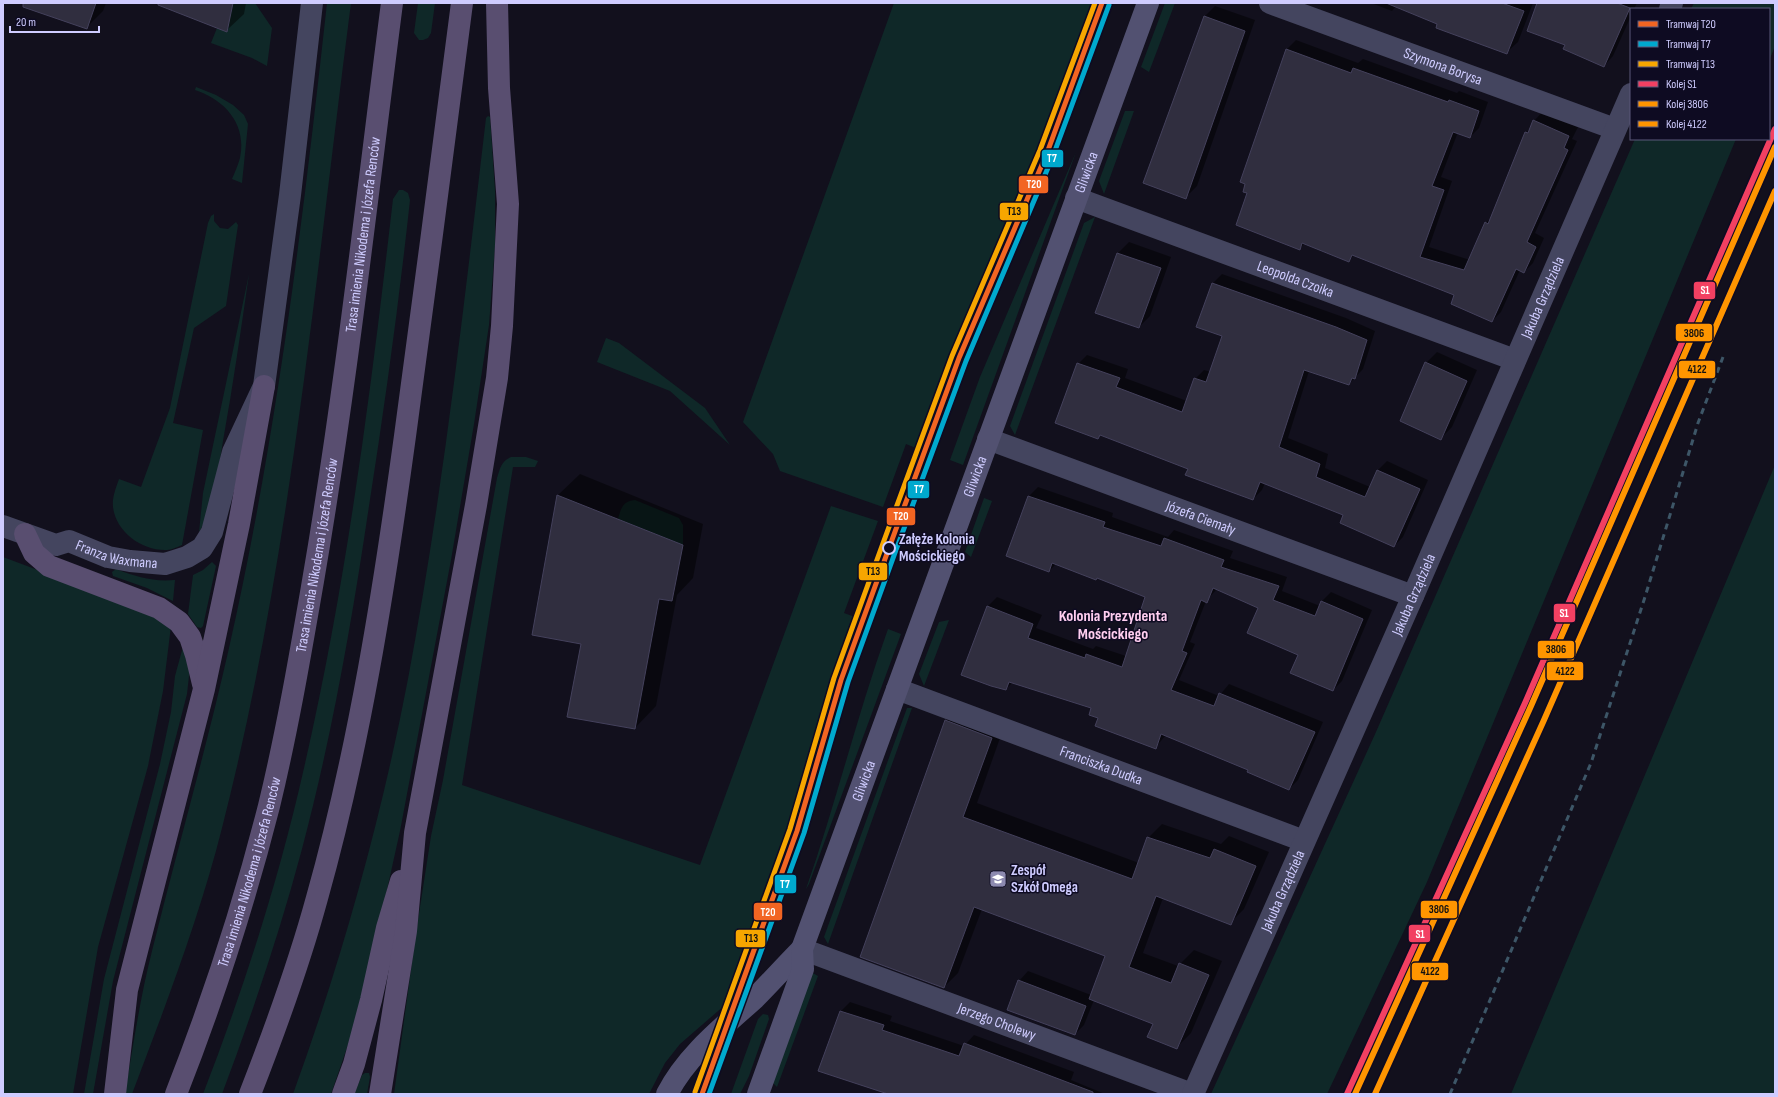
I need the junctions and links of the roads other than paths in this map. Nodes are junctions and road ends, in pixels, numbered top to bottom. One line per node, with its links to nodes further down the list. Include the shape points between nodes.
1 (312, 3): 11 (street, Franza Waxmana, via 290,195)
2 (392, 3): 22 (main road, Trasa imienia Nikodema i Józefa Renców, via 332,471 300,654 257,853 226,955)
3 (462, 3): 23 (main road, via 391,536 364,690 337,820 317,899 293,976)
4 (496, 3): 18 (main road, via 499,88 508,204 497,378)
5 (1148, 3): 9 (street, Gliwicka)
6 (1270, 3): 8 (street, Szymona Borysa)
7 (1630, 96): 8 (street, Jakuba Grządziela)
8 (1615, 130): 10 (street, Jakuba Grządziela)
9 (1076, 198): 10 (street, Leopolda Czoika); 12 (street, Gliwicka)
10 (1515, 360): 15 (street, Jakuba Grządziela)
11 (264, 386): 14 (street, Franza Waxmana, via 233,452 217,520 202,548 176,561 147,564 108,557 69,541 56,546); 16 (main road, via 240,524)
12 (988, 439): 15 (street, Józefa Ciemały); 17 (street, Gliwicka)
13 (3, 526): 14 (street, Franza Waxmana)
14 (25, 534): 16 (main road, via 34,553 49,566 160,608 179,622 190,637)
15 (1413, 596): 19 (street, Jakuba Grządziela)
16 (204, 689): 21 (main road, via 127,990)
17 (897, 689): 19 (street, Franciszka Dudka); 20 (street, Gliwicka)
18 (415, 838): 24 (main road, via 387,928 354,1064); 25 (main road, via 406,931)
19 (1304, 841): 28 (street, Jakuba Grządziela)
20 (802, 949): 26 (street, Gliwicka, via 700,1048 676,1077); 27 (street, Gliwicka, via 803,969); 28 (street, Jerzego Cholewy)
21 (115, 1094)
22 (176, 1094)
23 (250, 1094)
24 (343, 1094)
25 (380, 1094)
26 (667, 1094)
27 (758, 1094)
28 (1192, 1094)

